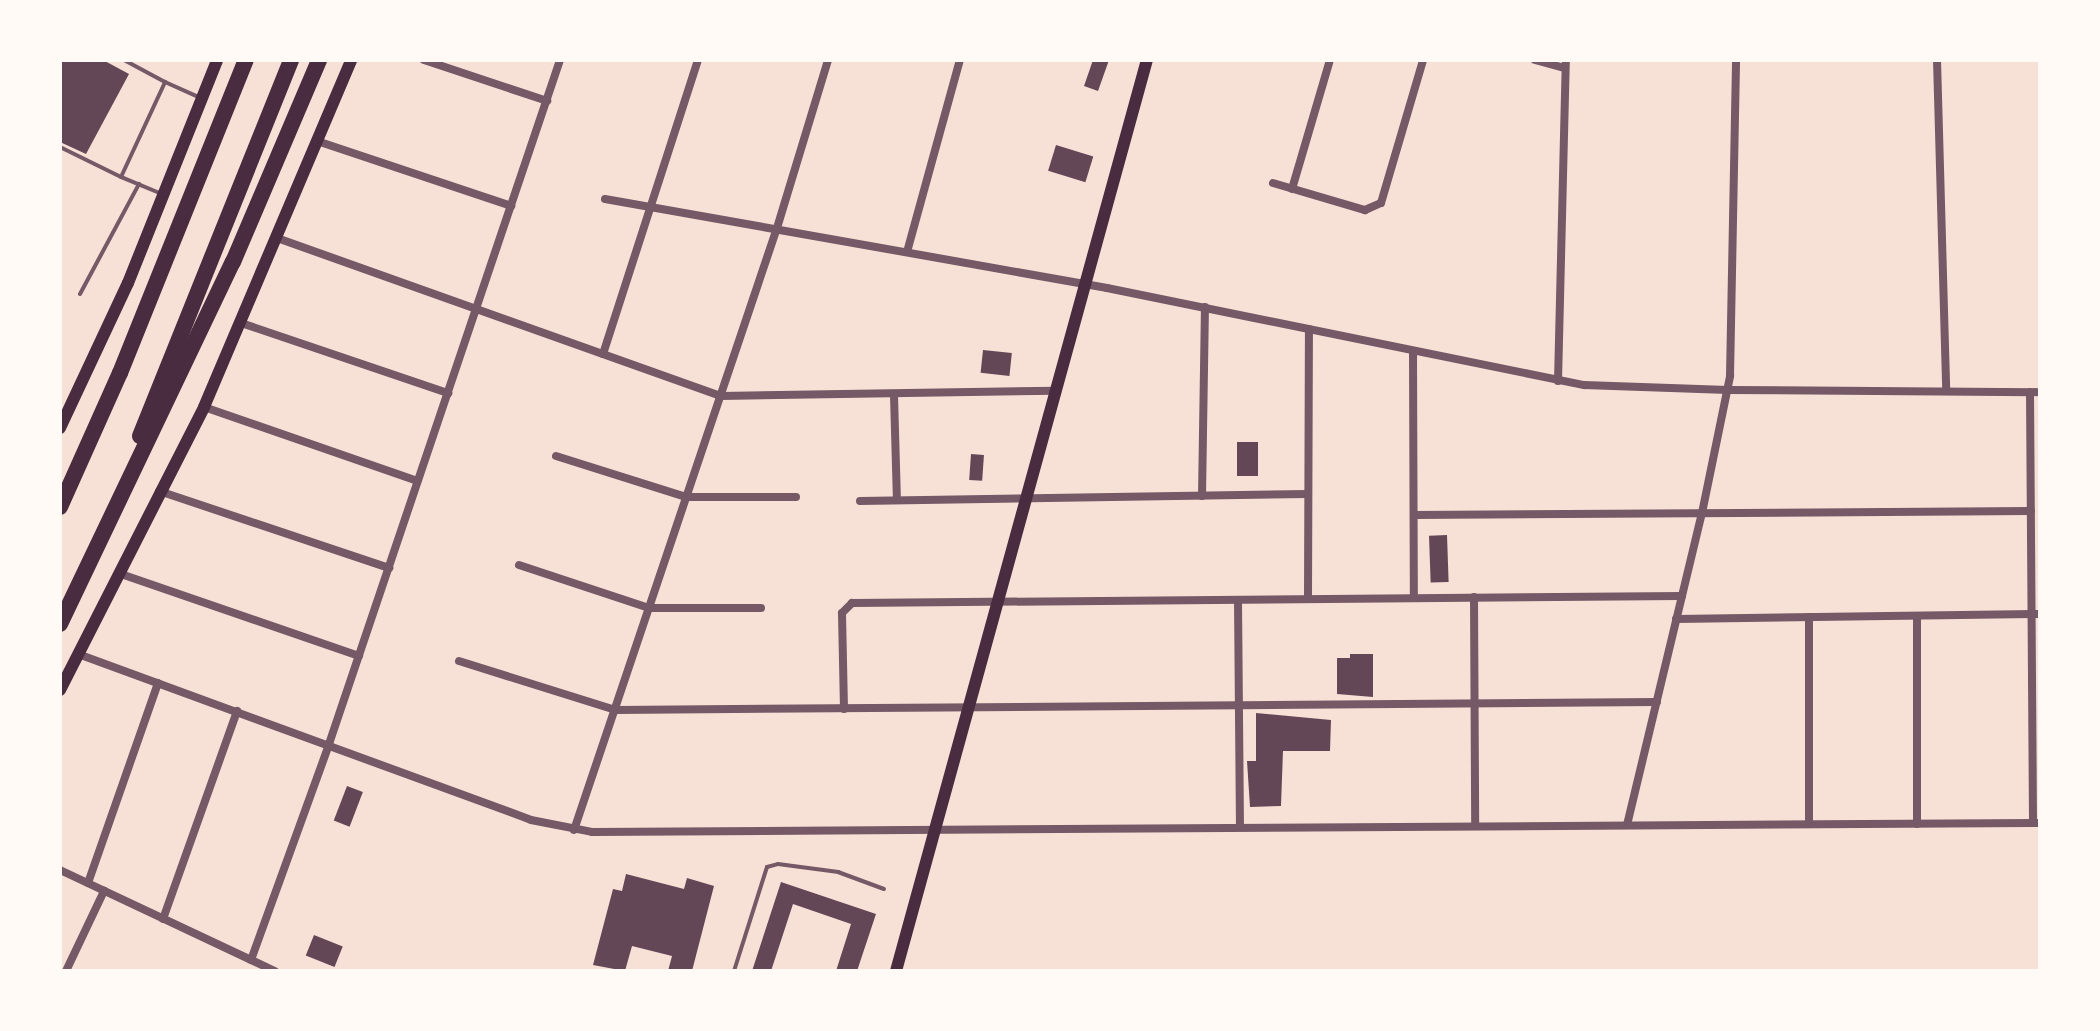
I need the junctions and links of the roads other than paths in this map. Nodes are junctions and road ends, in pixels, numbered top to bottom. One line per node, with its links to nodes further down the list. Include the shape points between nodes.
1 (124, 60): 19 (lane)
2 (217, 60): 20 (main road)
3 (246, 60): 65 (highway)
4 (291, 60): 56 (highway, via 146,418)
5 (319, 60): 56 (highway, via 233,262)
6 (351, 60): 22 (main road)
7 (424, 60): 21 (street)
8 (560, 60): 21 (street)
9 (698, 60): 31 (street)
10 (828, 60): 32 (street)
11 (960, 60): 34 (street)
12 (1147, 60): 35 (main road)
13 (1330, 60): 27 (street)
14 (1423, 60): 27 (street, via 1381,203 1365,210)
15 (1535, 60): 18 (street)
16 (1736, 60): 44 (street)
17 (1937, 60): 46 (street)
18 (1565, 64): 43 (street)
19 (165, 82): 20 (lane); 24 (lane)
20 (201, 98): 28 (main road)
21 (547, 101): 30 (street)
22 (317, 141): 30 (street); 33 (main road)
23 (60, 147): 24 (lane)
24 (121, 177): 26 (lane)
25 (1273, 183): 27 (street)
26 (139, 184): 28 (lane); 36 (lane)
27 (1292, 189)
28 (163, 194): 53 (main road)
29 (605, 199): 31 (street)
30 (511, 206): 38 (street)
31 (650, 207): 32 (street); 42 (street)
32 (777, 228): 34 (street); 51 (street)
33 (277, 238): 38 (street); 39 (main road)
34 (907, 252): 35 (street)
35 (1085, 284): 37 (street); 45 (main road)
36 (80, 294)
37 (1205, 307): 40 (street); 59 (street)
38 (476, 310): 42 (street); 49 (street)
39 (241, 323): 49 (street); 52 (main road)
40 (1309, 329): 41 (street); 58 (street)
41 (1413, 351): 43 (street); 68 (street)
42 (603, 354): 51 (street)
43 (1558, 381): 44 (street)
44 (1728, 390): 46 (street); 67 (street)
45 (1056, 391): 50 (street); 62 (main road)
46 (1946, 391): 47 (street)
47 (2030, 392): 48 (street); 66 (street)
48 (2040, 392)
49 (448, 393): 55 (street)
50 (894, 395): 51 (street); 63 (street)
51 (721, 396): 60 (street)
52 (204, 407): 55 (street); 57 (main road)
53 (60, 428)
54 (556, 456): 60 (street)
55 (418, 481): 70 (street)
56 (123, 491): 84 (highway)
57 (159, 491): 70 (street); 71 (main road)
58 (1308, 494): 59 (street); 75 (street)
59 (1202, 496): 62 (street)
60 (686, 497): 61 (street); 78 (street)
61 (796, 497)
62 (1027, 498): 63 (street); 77 (main road)
63 (897, 500): 64 (street)
64 (860, 501)
65 (60, 507)
66 (2031, 511): 67 (street); 80 (street)
67 (1702, 513): 68 (street); 72 (street)
68 (1414, 515): 74 (street)
69 (519, 565): 78 (street)
70 (389, 568): 86 (street)
71 (118, 572): 85 (main road); 86 (street)
72 (1682, 596): 73 (street); 83 (street)
73 (1474, 597): 74 (street); 91 (street)
74 (1414, 598): 75 (street)
75 (1308, 599): 76 (street)
76 (1238, 600): 77 (street); 92 (street)
77 (998, 601): 93 (main road); 94 (street, via 845,606)
78 (649, 608): 79 (street); 95 (street)
79 (761, 608)
80 (2036, 614): 81 (street); 98 (street)
81 (1917, 616): 82 (street); 100 (street)
82 (1809, 617): 83 (street); 99 (street)
83 (1676, 619): 90 (street)
84 (60, 624)
85 (78, 654): 88 (street); 89 (main road)
86 (359, 656): 97 (street)
87 (459, 661): 95 (street)
88 (158, 683): 96 (street); 107 (street)
89 (60, 690)
90 (1657, 702): 91 (street); 101 (street)
91 (1474, 703): 92 (street); 102 (street)
92 (1239, 705): 93 (street); 103 (street)
93 (969, 708): 94 (street); 104 (main road)
94 (844, 709): 95 (street)
95 (615, 710): 105 (street)
96 (237, 711): 97 (street); 110 (street)
97 (329, 744): 105 (street, via 531,820); 111 (street)
98 (2036, 823): 100 (street)
99 (1809, 824): 100 (street); 101 (street)
100 (1917, 824)
101 (1627, 825): 102 (street)
102 (1475, 826): 103 (street)
103 (1240, 827): 104 (street)
104 (935, 829): 105 (street); 115 (main road)
105 (574, 830)
106 (60, 870): 107 (street)
107 (88, 883): 109 (street)
108 (884, 889): 114 (lane, via 838,872 767,867)
109 (104, 891): 110 (street); 112 (street)
110 (163, 919): 111 (street)
111 (251, 960): 113 (street)
112 (66, 971)
113 (275, 971)
114 (734, 971)
115 (896, 971)

